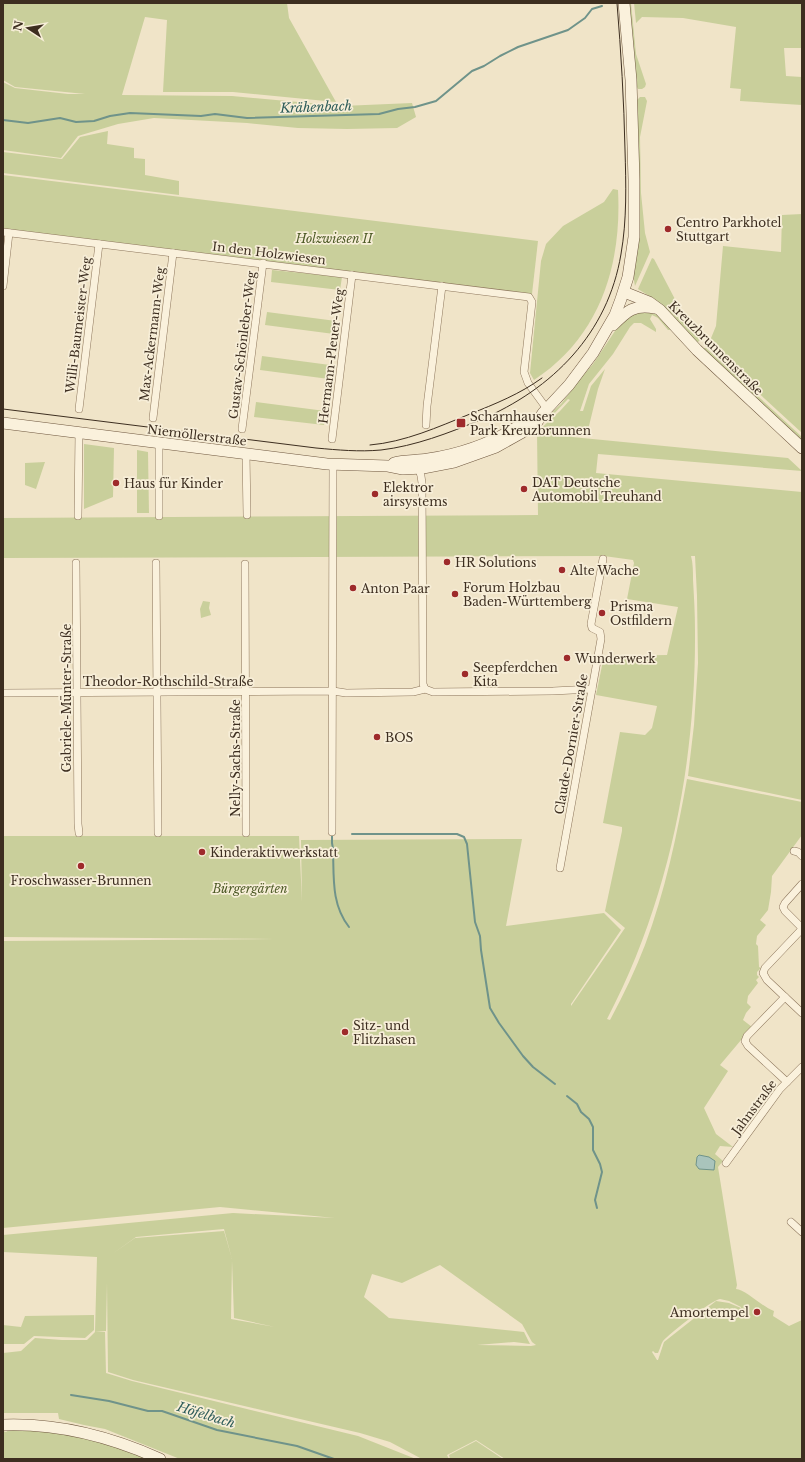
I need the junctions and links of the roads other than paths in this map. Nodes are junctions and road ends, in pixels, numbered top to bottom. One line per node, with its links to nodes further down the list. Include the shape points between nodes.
1 (624, 3): 9 (main road, Niemöllerstraße, via 632,87 634,215 632,255)
2 (6, 233): 3 (street, In den Holzwiesen); 7 (street)
3 (99, 244): 4 (street, In den Holzwiesen); 12 (street, Willi-Baumeister-Weg)
4 (173, 252): 5 (street, In den Holzwiesen); 14 (street, Max-Ackermann-Weg)
5 (263, 263): 6 (street, In den Holzwiesen); 17 (street, Gustav-Schönleber-Weg)
6 (352, 275): 8 (street, In den Holzwiesen); 19 (street, Hermann-Pleuer-Weg)
7 (3, 286)
8 (442, 286): 13 (street, In den Holzwiesen, via 520,295 532,300 524,372); 16 (street, via 426,406)
9 (624, 292): 10 (main road, Kreuzbrunnenstraße, via 646,300); 11 (main road, Niemöllerstraße)
10 (658, 308): 11 (main road, via 634,308 622,315); 21 (main road, Kreuzbrunnenstraße, via 697,350)
11 (607, 331): 13 (main road, Niemöllerstraße, via 582,368)
12 (79, 409)
13 (545, 411): 24 (main road, Niemöllerstraße, via 478,446)
14 (152, 418)
15 (3, 424): 18 (main road, Niemöllerstraße)
16 (426, 425)
17 (242, 429)
18 (79, 433): 20 (main road, Niemöllerstraße); 26 (street)
19 (332, 439)
20 (159, 443): 22 (main road, Niemöllerstraße); 27 (street)
21 (802, 448)
22 (246, 454): 23 (main road, Niemöllerstraße); 25 (street)
23 (333, 464): 24 (main road, Niemöllerstraße, via 403,469); 34 (street)
24 (418, 464): 32 (street, via 422,483)
25 (247, 515)
26 (78, 516)
27 (159, 516)
28 (603, 559): 33 (street, Claude-Dornier-Straße, via 591,621 592,628 600,632 601,637)
29 (76, 563): 38 (street, Gabriele-Münter-Straße)
30 (156, 563): 35 (street)
31 (245, 564): 36 (street, Nelly-Sachs-Straße)
32 (425, 689): 33 (street, Theodor-Rothschild-Straße, via 433,692); 34 (street, Theodor-Rothschild-Straße, via 413,692)
33 (592, 689): 45 (street, Claude-Dornier-Straße)
34 (333, 691): 36 (street, Theodor-Rothschild-Straße); 39 (street)
35 (158, 692): 36 (street, Theodor-Rothschild-Straße); 38 (street, Theodor-Rothschild-Straße); 41 (street)
36 (245, 692): 42 (street, Nelly-Sachs-Straße)
37 (3, 693): 38 (street, Theodor-Rothschild-Straße)
38 (78, 693): 40 (street, Gabriele-Münter-Straße)
39 (332, 832)
40 (79, 833)
41 (158, 833)
42 (246, 833)
43 (794, 851): 44 (street)
44 (802, 856)
45 (560, 868)
46 (802, 884): 47 (street, via 783,907)
47 (802, 928): 48 (street, via 764,971 766,978)
48 (785, 997): 49 (street); 51 (street, via 745,1041)
49 (802, 1013)
50 (802, 1067): 51 (street, Jahnstraße)
51 (787, 1082): 52 (street, Jahnstraße)
52 (726, 1163)
53 (791, 1222): 54 (street)
54 (802, 1232)
55 (3, 1425): 56 (main road, via 48,1426 83,1432 115,1441)
56 (160, 1459)

